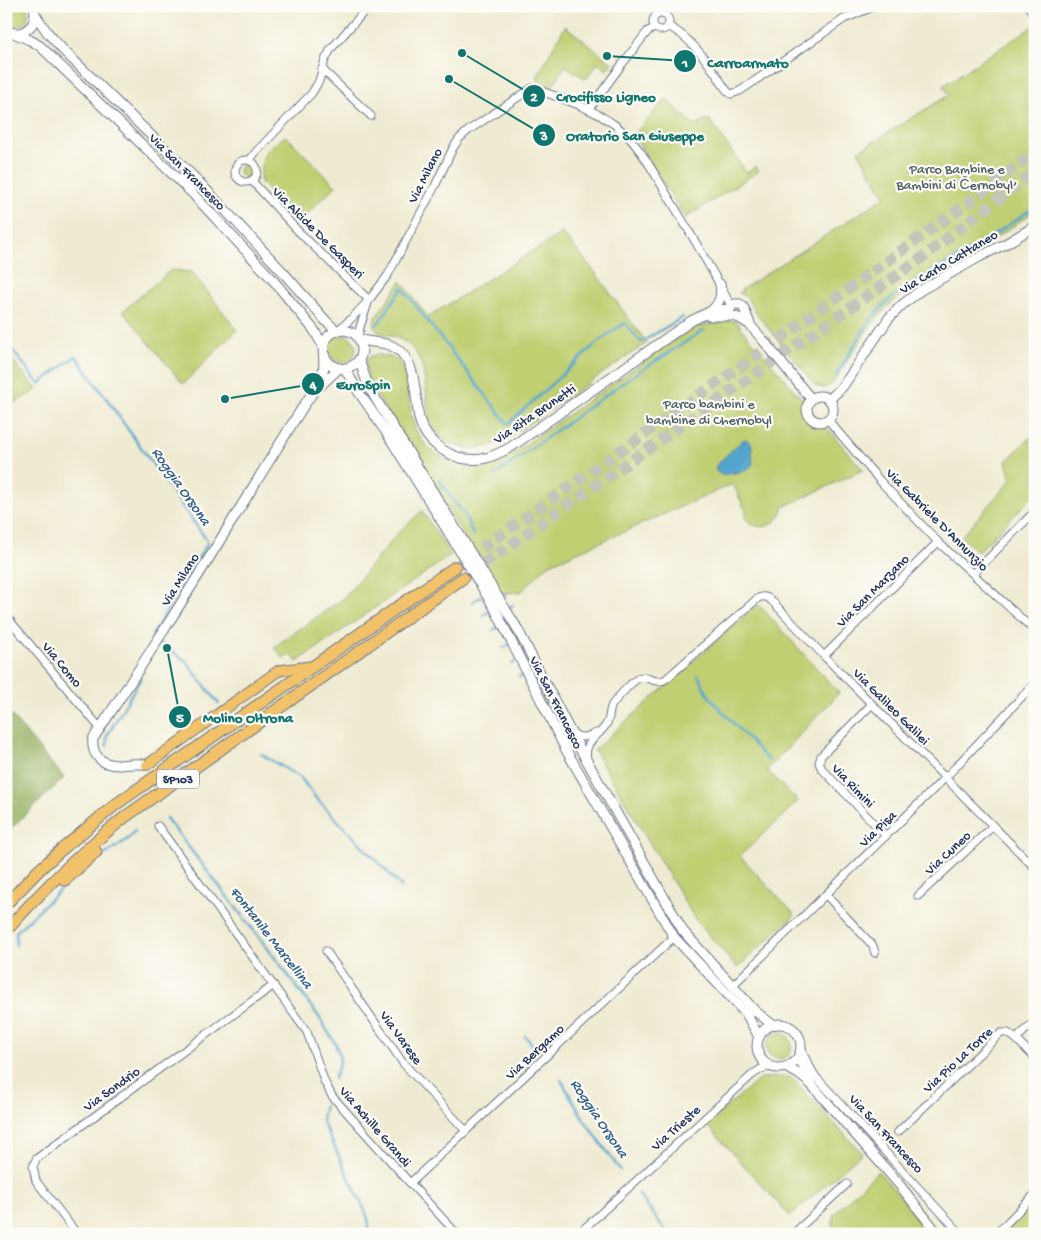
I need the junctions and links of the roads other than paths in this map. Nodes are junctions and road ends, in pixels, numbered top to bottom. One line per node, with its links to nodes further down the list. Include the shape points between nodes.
1 (369, 6): 9 (street, Via Alcide De Gasperi, via 330,49)
2 (875, 6): 6 (street, via 844,19 731,94 693,45)
3 (1029, 6): 5 (street)
4 (34, 8): 8 (street, via 33,22 28,29); 20 (street, Via San Francesco, via 47,32 63,50 199,182)
5 (1035, 14)
6 (668, 26): 7 (street, via 662,30); 7 (street, via 668,18 659,14 654,18)
7 (654, 28): 10 (street)
8 (11, 32): 22 (street, Via San Francesco, via 40,46 192,193 273,280 314,330)
9 (322, 68): 11 (street); 12 (street, Via Alcide De Gasperi, via 319,81 310,95)
10 (589, 109): 15 (street, via 615,125 631,140); 16 (street, Via Milano, via 532,88 469,130 453,148 388,275)
11 (371, 116)
12 (250, 160): 13 (street, via 257,171); 13 (street, Via Alcide De Gasperi, via 239,162 235,172 241,181)
13 (252, 181): 16 (street, Via Alcide De Gasperi)
14 (1035, 226): 28 (street, Via Carlo Cattaneo, via 921,290 902,305 889,318 843,386)
15 (720, 283): 17 (street); 18 (street, via 720,299)
16 (369, 300): 20 (street, Via Milano); 21 (street, Via Milano)
17 (736, 310): 18 (street, Via Rita Brunetti); 19 (street); 27 (street)
18 (711, 311): 19 (street, Via Rita Brunetti)
19 (702, 316): 23 (street, Via Rita Brunetti, via 511,446 491,457 476,460 449,454 427,436 419,418 412,369)
20 (337, 330): 21 (street, via 348,330); 22 (street, via 328,337)
21 (359, 338): 23 (street); 24 (street, via 362,346)
22 (324, 350): 25 (street, via 328,362); 26 (street, Via Milano, via 322,373)
23 (399, 351): 24 (street, via 381,347)
24 (360, 358): 25 (street, via 353,366); 43 (street, Via San Francesco, via 368,385 518,628)
25 (342, 368): 26 (street, Via Milano); 56 (street, Via San Francesco, via 494,607 566,750)
26 (314, 391): 42 (street, Via Milano)
27 (811, 399): 28 (street, via 818,396); 29 (street, via 807,407 811,420 819,423)
28 (829, 400): 29 (street, via 833,410)
29 (828, 420): 31 (street, Via Gabriele D'Annunzio)
30 (1035, 511): 33 (street)
31 (938, 542): 33 (street, Via Gabriele D'Annunzio); 37 (street, Via San Marzano)
32 (455, 567): 38 (highway, SP103)
33 (972, 574): 36 (street, Via Gabriele D'Annunzio)
34 (463, 578): 40 (highway, SP103)
35 (6, 616): 42 (street, Via Como)
36 (1035, 631)
37 (824, 656): 41 (street, Via Galileo Galilei); 44 (street, Via Galileo Galilei, via 771,600 761,597 663,681 643,677 636,680 613,703 607,724)
38 (314, 666): 46 (main road, via 278,671); 54 (highway, SP103, via 126,797 49,860)
39 (1035, 683): 47 (street, Via Pisa)
40 (287, 702): 55 (highway, SP103, via 114,826 52,882); 57 (highway, SP103, via 112,837 38,904)
41 (872, 704): 47 (street, Via Galileo Galilei); 50 (street, Via Rimini, via 821,756 819,763 822,770)
42 (100, 728): 46 (street, Via Milano / SP103, via 93,739 94,751 102,761 114,765)
43 (569, 729): 44 (street, via 579,737); 45 (street, Via San Francesco)
44 (599, 732): 45 (street, via 586,749)
45 (587, 762): 61 (street, Via San Francesco, via 683,931)
46 (147, 765)
47 (946, 778): 49 (street, Via Galileo Galilei); 50 (street, Via Pisa)
48 (158, 826): 60 (street, Via Achille Grandi)
49 (993, 826): 51 (street, Via Galileo Galilei); 53 (street, Via Cuneo)
50 (886, 836): 52 (street, Via Pisa)
51 (1035, 868)
52 (826, 895): 59 (street, via 873,946); 61 (street, Via Pisa)
53 (918, 896)
54 (6, 904)
55 (6, 931)
56 (674, 938): 64 (street, Via San Francesco, via 746,1015); 71 (street, Via Bergamo)
57 (6, 940)
58 (326, 951): 71 (street, Via Varese, via 404,1062)
59 (875, 953)
60 (274, 985): 73 (street, Via Achille Grandi, via 307,1032 332,1096); 77 (street, Via Sondrio, via 36,1159 33,1167 36,1181)
61 (732, 986): 63 (street, Via San Francesco)
62 (1035, 1021): 65 (street)
63 (773, 1025): 64 (street); 66 (street, via 783,1024 792,1029 799,1036)
64 (760, 1037): 68 (street, via 759,1054 765,1063)
65 (1016, 1039): 67 (street); 72 (street, Via Pio La Torre, via 1008,1033 1001,1033)
66 (800, 1051): 69 (street, via 793,1063); 70 (street, Via San Francesco); 83 (street, Via San Francesco, via 815,1076)
67 (1035, 1058)
68 (772, 1066): 69 (street); 79 (street, Via Trieste, via 752,1075)
69 (784, 1067): 70 (street, Via San Francesco)
70 (810, 1083): 74 (street, Via San Francesco)
71 (466, 1131): 73 (street, Via Bergamo)
72 (898, 1132)
73 (410, 1183): 78 (street, Via Achille Grandi)
74 (898, 1183): 81 (street, Via San Francesco); 82 (street, Via San Francesco)
75 (847, 1184): 80 (street)
76 (1035, 1194): 84 (street)
77 (77, 1234)
78 (457, 1234)
79 (578, 1234)
80 (793, 1234)
81 (931, 1234)
82 (938, 1234)
83 (961, 1234)
84 (996, 1234)

